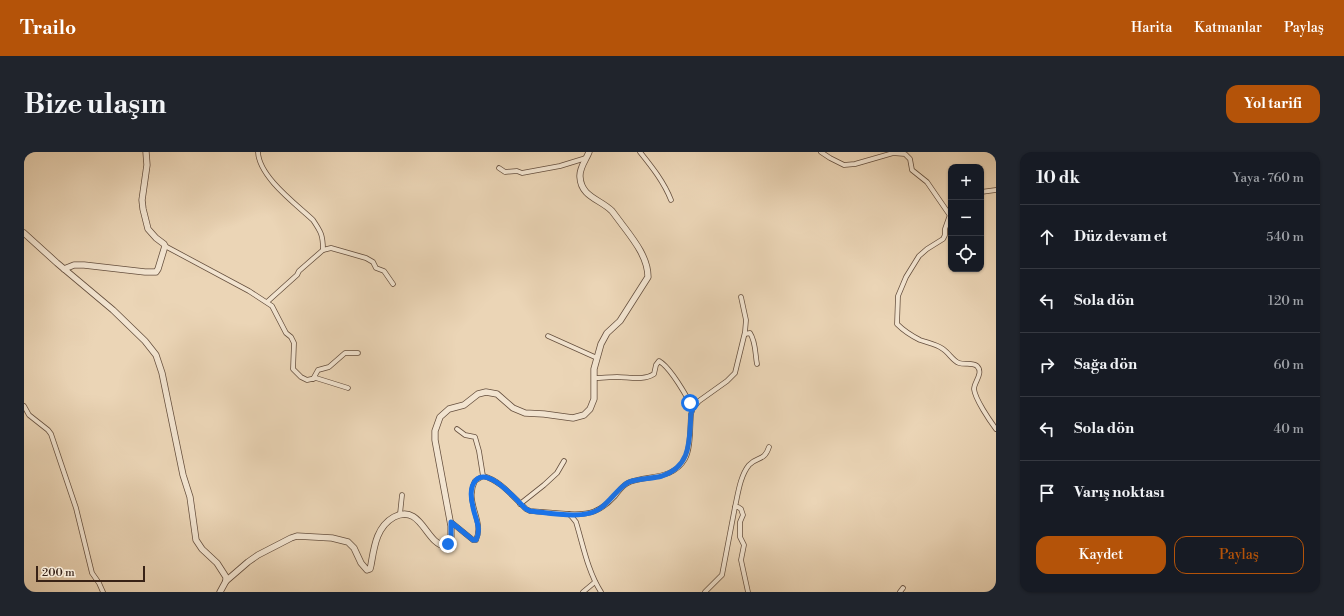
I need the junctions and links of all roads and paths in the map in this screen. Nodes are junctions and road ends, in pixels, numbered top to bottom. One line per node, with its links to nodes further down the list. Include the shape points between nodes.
1 (146, 152): 14 (street, via 143,209 148,229)
2 (258, 152): 15 (street, via 262,168 318,226 323,236)
3 (589, 152): 6 (street)
4 (640, 152): 10 (street, via 662,182)
5 (821, 152): 11 (street, via 844,165 893,153 904,154 910,159 912,170 927,182)
6 (586, 158): 7 (street, via 560,166 522,172 504,172); 23 (street, via 580,173 582,187 616,216 637,245 648,272 648,277 623,316 603,339)
7 (499, 168)
8 (996, 190): 9 (street)
9 (984, 192)
10 (671, 200)
11 (948, 210)
12 (948, 219): 31 (street, via 943,239 919,256 906,277 898,296 897,324 912,336 943,349 958,363 972,364 979,368 975,385 976,395)
13 (24, 233): 16 (street)
14 (165, 246): 16 (street, via 156,272 84,265); 19 (street)
15 (323, 250): 17 (street, via 331,248 366,258 384,272); 19 (street)
16 (64, 269): 41 (street, via 119,315 156,356 164,380 190,497 196,540 222,569)
17 (393, 284)
18 (741, 297): 20 (street, via 746,320)
19 (267, 302): 26 (street, via 294,343 292,369 300,377)
20 (745, 334): 24 (street, via 750,333 754,338); 29 (street, via 735,373)
21 (548, 336): 23 (street)
22 (358, 353): 26 (street, via 345,354 329,368 318,370)
23 (597, 358): 25 (street)
24 (757, 364)
25 (594, 378): 29 (street, via 650,377 654,374 659,361 670,372); 40 (street, via 592,404 581,417 524,413 490,392 478,394 464,405 443,413 436,427 435,436)
26 (313, 379): 27 (street)
27 (348, 388)
28 (24, 406): 43 (street, via 29,415 51,434 76,508 92,573)
29 (693, 408): 39 (street, via 687,452 684,460 673,471 624,485 601,509)
30 (457, 429): 34 (street, via 465,435 475,437)
31 (996, 430)
32 (769, 447): 37 (street, via 765,456 748,466 741,480)
33 (564, 461): 36 (street, via 557,473)
34 (483, 476): 36 (street, via 496,482); 40 (street, via 475,481 471,493 472,507 479,527 476,540)
35 (402, 496): 38 (street)
36 (520, 504): 39 (street, via 530,511)
37 (734, 507): 47 (street, via 722,575); 48 (street, via 741,509 743,515 740,522 740,537 744,545 741,560)
38 (400, 514): 40 (street, via 414,517 435,541 443,546 448,544 451,537); 41 (street, via 388,520 380,532 370,569 367,570 361,563 348,542 332,538 297,536 258,555)
39 (568, 514): 42 (street, via 576,522)
40 (451, 522)
41 (226, 581): 44 (street)
42 (595, 582): 45 (street); 46 (street)
43 (103, 592)
44 (220, 592)
45 (582, 592)
46 (601, 592)
47 (705, 592)
48 (748, 592)

